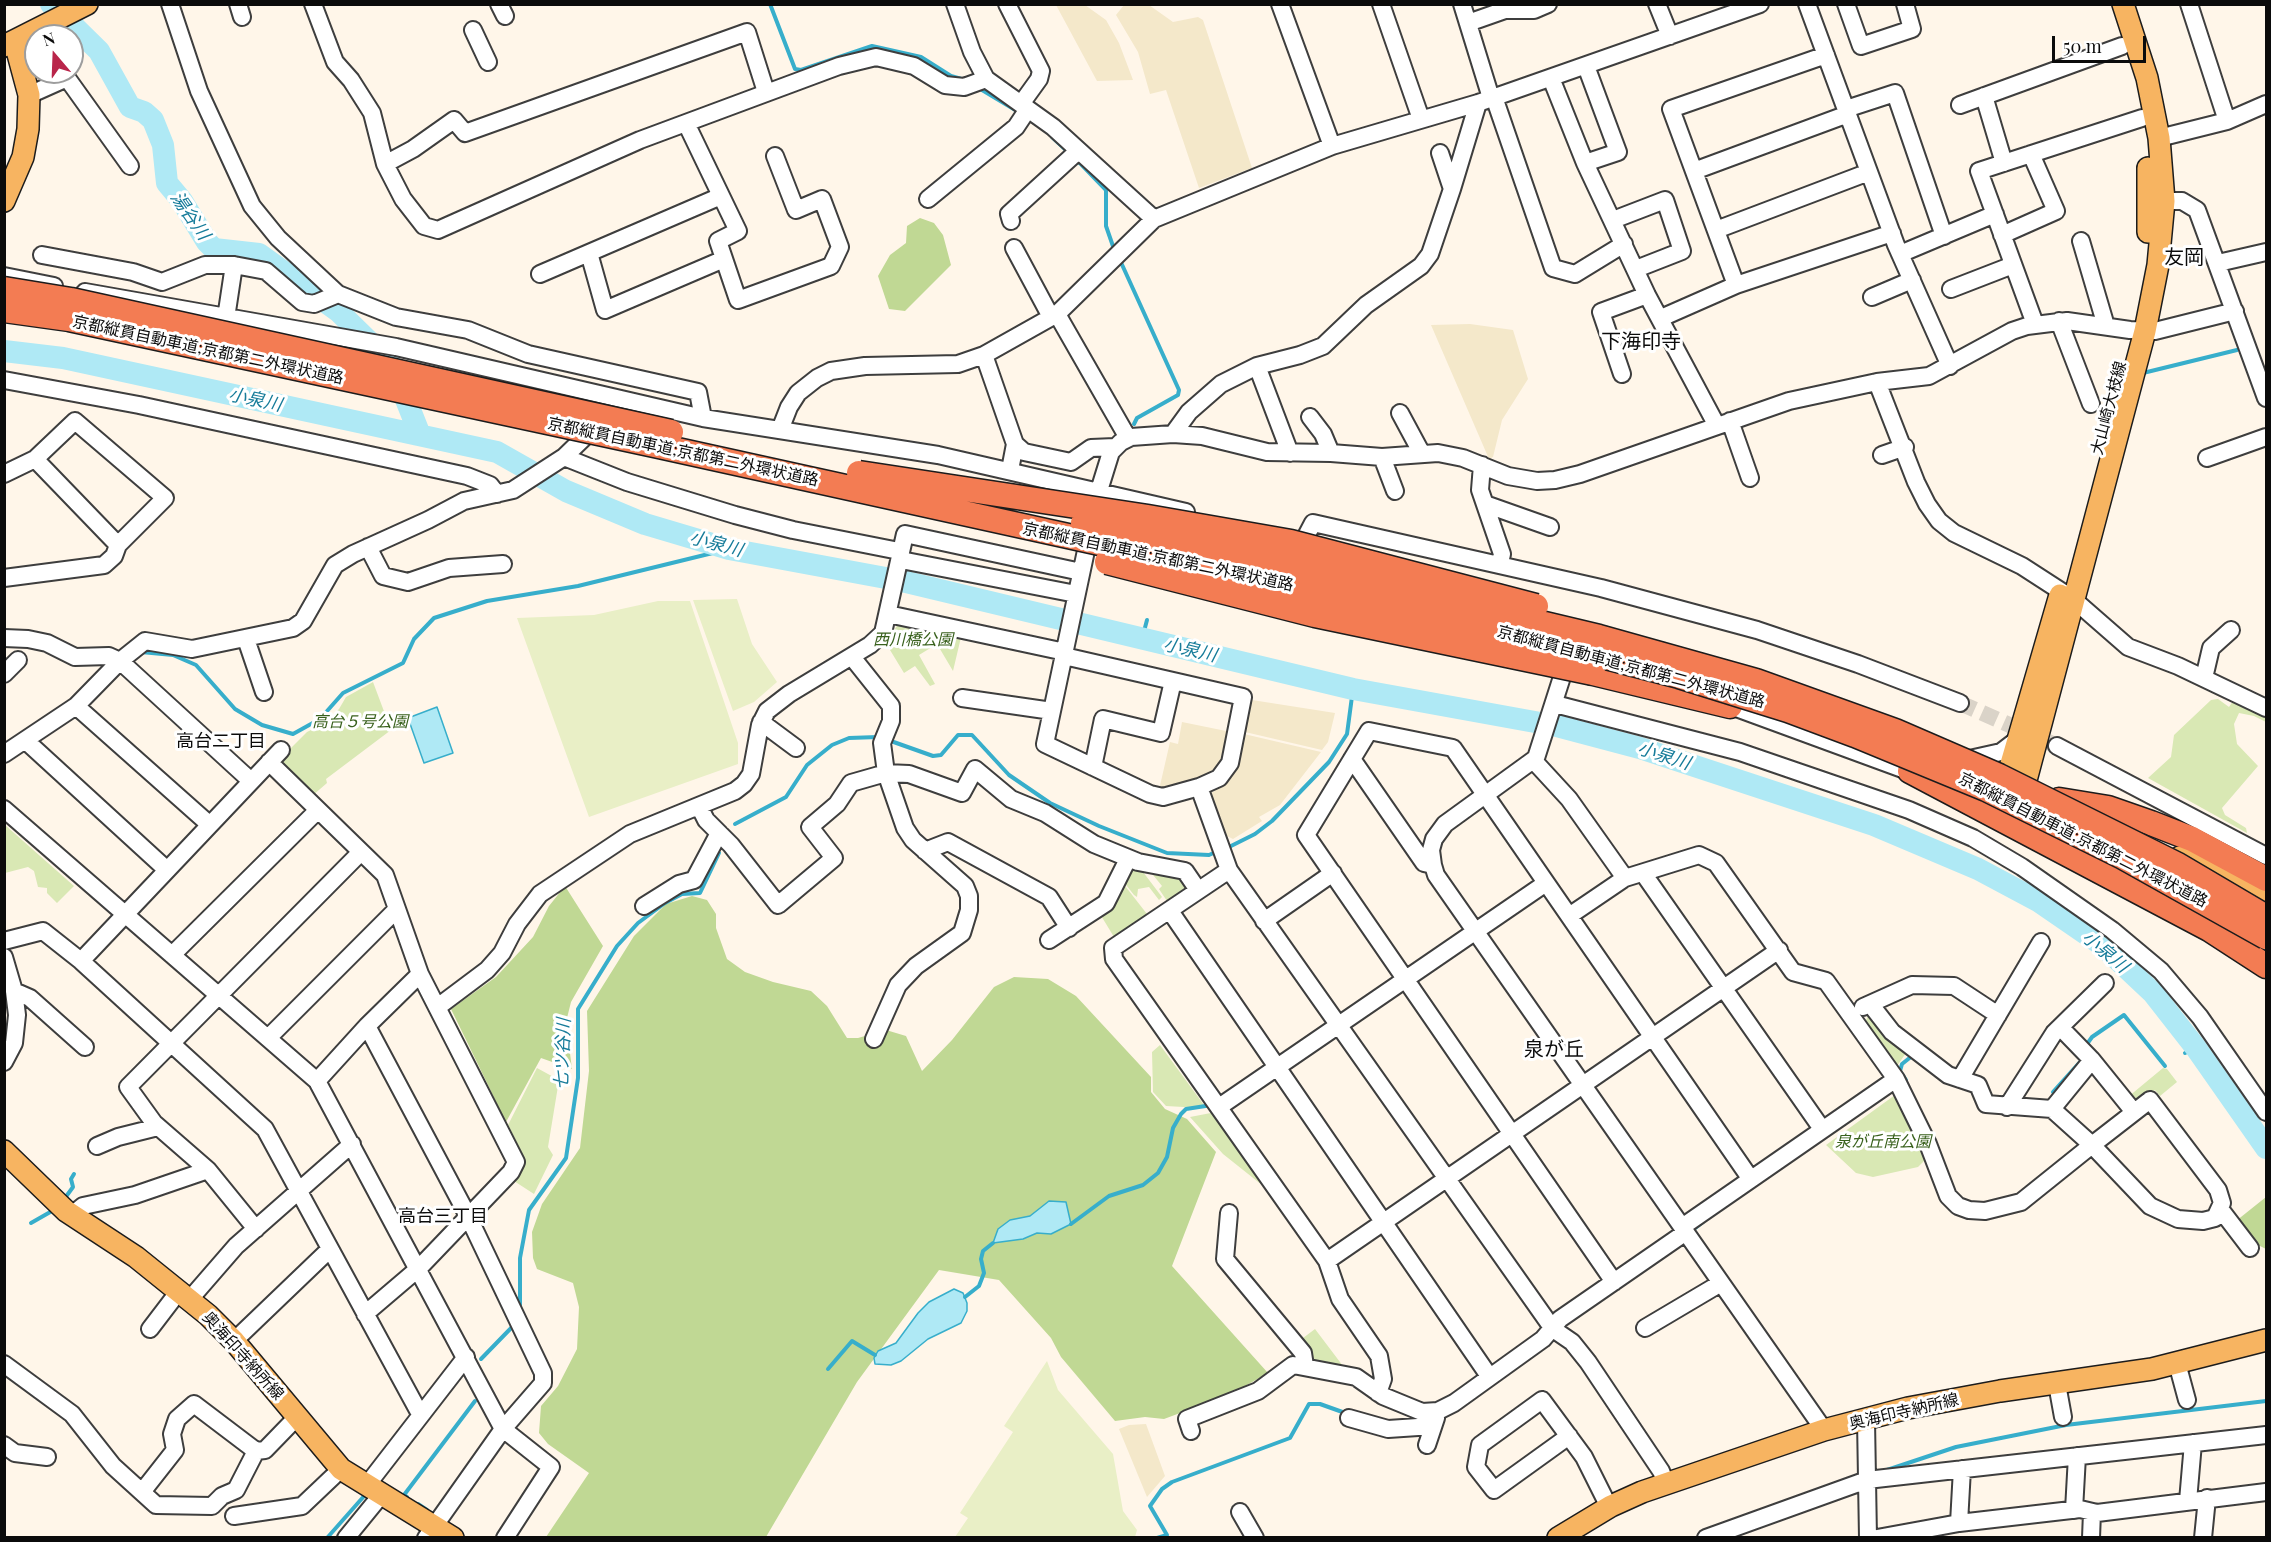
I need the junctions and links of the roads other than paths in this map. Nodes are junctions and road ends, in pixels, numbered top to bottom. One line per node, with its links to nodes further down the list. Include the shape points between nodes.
1 (170, 4): 86 (street, via 200,91 252,206)
2 (313, 4): 49 (street, via 335,62 372,113)
3 (955, 4): 28 (street)
4 (1007, 4): 35 (street, via 1041,71)
5 (1280, 4): 42 (street)
6 (1381, 4): 38 (street)
7 (1462, 4): 19 (street)
8 (1548, 4): 19 (street, via 1534,10 1505,10)
9 (1657, 4): 21 (street)
10 (1760, 4): 17 (street)
11 (1807, 4): 24 (street)
12 (1845, 4): 13 (street, via 1861,46 1912,29)
13 (1905, 4)
14 (2107, 4): 23 (main road, 大山崎大枝線)
15 (2123, 4): 41 (main road, 大山崎大枝線, via 2147,78)
16 (2189, 4): 39 (street)
17 (1733, 9): 21 (street)
18 (71, 13): 22 (main road)
19 (1468, 23): 32 (street)
20 (473, 30): 25 (street)
21 (1670, 36): 26 (street)
22 (10, 45): 30 (main road)
23 (2122, 46): 31 (street); 37 (main road, 大山崎大枝線)
24 (1826, 55): 36 (street); 51 (street, via 1671,109)
25 (488, 62)
26 (1586, 66): 27 (street); 47 (street, via 1618,152)
27 (1551, 78): 32 (street); 47 (street)
28 (986, 79): 29 (street, via 964,87 945,85 914,66 876,57); 35 (street)
29 (766, 92): 40 (street); 49 (street, via 747,32 465,133 454,120)
30 (29, 95): 50 (street, via 67,78); 56 (main road, via 23,157)
31 (1984, 96): 34 (street); 48 (street)
32 (1488, 99): 38 (street); 53 (street); 67 (street, via 1553,268 1575,274)
33 (2266, 104): 39 (street)
34 (1960, 105)
35 (1024, 107): 43 (street); 55 (street, via 1016,127)
36 (1847, 111): 51 (street); 52 (street); 65 (street, via 1895,93)
37 (2142, 118): 45 (street); 57 (main road, 大山崎大枝線)
38 (1421, 119): 42 (street)
39 (2227, 121): 41 (street)
40 (686, 123): 49 (street, via 438,230 424,226 403,199); 54 (street)
41 (2159, 138): 57 (main road, 大山崎大枝線)
42 (1332, 146): 59 (street)
43 (1078, 151): 59 (street); 61 (street, via 1009,214)
44 (1440, 153): 53 (street)
45 (2031, 154): 48 (street); 64 (street, via 2056,211)
46 (775, 156): 73 (street, via 796,210 822,199 840,247 831,266 738,300)
47 (1586, 163): 60 (street)
48 (2004, 163): 58 (street, via 1979,171)
49 (385, 164)
50 (130, 166)
51 (1694, 171): 62 (street)
52 (1869, 172): 62 (street); 63 (street)
53 (1452, 189): 97 (street, via 1430,254 1421,266 1366,305 1323,346)
54 (722, 196): 70 (street); 73 (street, via 738,231 718,241)
55 (928, 199)
56 (4, 201)
57 (2156, 201): 74 (street, via 2188,202 2197,210); 95 (main road, 大山崎大枝線, via 2158,265)
58 (1995, 214): 64 (street); 65 (street)
59 (1154, 219): 89 (street)
60 (1612, 220): 67 (street); 77 (street, via 1665,200 1682,251)
61 (1011, 221)
62 (1716, 230): 81 (street)
63 (1892, 233): 71 (street); 81 (street)
64 (2002, 235): 76 (street)
65 (1944, 236): 71 (street)
66 (2081, 241): 94 (street)
67 (1624, 244): 77 (street)
68 (1014, 248): 89 (street)
69 (2266, 252): 74 (street)
70 (590, 253): 73 (street, via 605,310); 78 (street)
71 (1900, 254): 80 (street)
72 (42, 255): 75 (street, via 133,272 162,282 205,265)
73 (724, 259)
74 (2218, 263): 88 (street)
75 (234, 265): 86 (street, via 267,271 302,302); 90 (street)
76 (2013, 265): 83 (street); 93 (street)
77 (1636, 269): 84 (street)
78 (540, 274)
79 (4, 276): 90 (street)
80 (1912, 280): 85 (street); 98 (street)
81 (1736, 285): 91 (street)
82 (4, 289): 125 (highway, 京都縦貫自動車道;京都第二外環状道路, bridge, via 164,320)
83 (1951, 289)
84 (1647, 295): 91 (street); 99 (street, via 1601,312)
85 (1872, 297)
86 (326, 299): 107 (street, via 468,330 528,354 698,392)
87 (4, 310): 132 (highway, 京都縦貫自動車道;京都第二外環状道路, bridge, via 69,319)
88 (2235, 311): 95 (street, via 2190,324); 102 (street)
89 (1054, 315): 96 (street); 112 (street)
90 (226, 318): 103 (street, via 396,347)
91 (1661, 318): 108 (street)
92 (2059, 321): 93 (street); 94 (street); 104 (street)
93 (2035, 324): 98 (street, via 2012,331)
94 (2106, 326): 95 (street)
95 (2137, 331): 142 (main road, 大山崎大枝線)
96 (984, 356): 109 (street, via 958,364 865,366 831,372 798,393); 113 (street)
97 (1257, 366): 110 (street, via 1232,376 1209,392); 116 (street)
98 (1950, 366): 101 (street, via 1929,376)
99 (1622, 374)
100 (4, 380): 129 (street, via 467,476)
101 (1877, 382): 108 (street, via 1789,401); 114 (street)
102 (2266, 398)
103 (618, 399): 107 (street); 122 (street)
104 (2091, 404)
105 (1400, 413): 115 (street)
106 (1310, 417): 117 (street)
107 (703, 418): 109 (street)
108 (1724, 424): 123 (street, via 1555,480 1508,476); 127 (street)
109 (780, 430): 124 (street)
110 (1173, 434): 112 (street); 116 (street)
111 (2266, 437): 120 (street)
112 (1121, 442): 113 (street, via 1091,447 1071,462 1024,452); 130 (street, via 1105,468)
113 (1015, 444): 124 (street)
114 (1905, 447): 118 (street); 142 (street, via 1926,504 1939,521)
115 (1421, 452): 119 (street); 123 (street, via 1451,455)
116 (1290, 453): 117 (street)
117 (1331, 453): 119 (street)
118 (1882, 455)
119 (1382, 457): 128 (street)
120 (2207, 458)
121 (35, 459): 126 (street); 135 (street); 135 (street, via 75,421 165,498)
122 (561, 459): 129 (street); 137 (street, via 735,515)
123 (1482, 465): 131 (street, via 1480,490)
124 (1010, 470): 130 (street)
125 (859, 473): 166 (highway, bridge, via 1291,542 1631,632 1748,670); 211 (highway, 京都縦貫自動車道;京都第二外環状道路, bridge, via 1347,577 1599,637 1756,681 1895,731 1999,776 2178,865)
126 (4, 474)
127 (1750, 478)
128 (1395, 491)
129 (505, 492): 136 (street, via 464,501)
130 (1098, 494): 134 (street, via 1247,525); 140 (street)
131 (1485, 504): 133 (street); 138 (street, via 1502,554)
132 (1000, 522): 162 (highway, bridge, via 1019,541 1315,615); 215 (highway, 京都縦貫自動車道;京都第二外環状道路, bridge, via 1536,639 1679,676 1788,710 1986,789 2123,857)
133 (1550, 527)
134 (1303, 542): 138 (street, via 1313,523); 147 (street, via 1420,579)
135 (118, 545): 141 (street, via 114,556 104,565)
136 (368, 547): 139 (street, via 383,576 408,582 449,568); 148 (street, via 335,566 303,621 283,632)
137 (898, 558): 140 (street, via 906,534); 143 (street); 144 (street)
138 (1500, 563): 159 (street, via 1757,630)
139 (502, 564)
140 (1081, 572): 143 (street)
141 (4, 578)
142 (2067, 595): 155 (street, via 2128,647); 167 (main road, 大山崎大枝線); 182 (main road, 大山崎大枝線)
143 (1076, 598): 150 (street)
144 (889, 611): 150 (street); 151 (street, via 883,633)
145 (2231, 630): 155 (street, via 2211,648)
146 (4, 638): 153 (street, via 47,643 75,657 109,656)
147 (1574, 638): 149 (street); 160 (street)
148 (246, 639): 153 (street, via 192,649 145,641); 157 (street)
149 (1605, 650): 162 (street); 166 (street)
150 (1065, 652): 156 (street); 164 (street)
151 (852, 657): 165 (street, via 789,694 767,711); 179 (street, via 891,706 884,738)
152 (18, 660): 154 (street)
153 (120, 661): 161 (street); 180 (street)
154 (4, 674)
155 (2204, 678): 163 (street)
156 (1173, 681): 177 (street, via 1161,733 1104,719); 181 (street, via 1244,697 1230,763 1219,778)
157 (264, 692)
158 (962, 698): 164 (street)
159 (1960, 703)
160 (1554, 705): 173 (street); 253 (street, via 1740,753 1909,810 1973,838 2112,930 2161,971 2200,1017)
161 (76, 706): 168 (street); 188 (street)
162 (1730, 706): 178 (street)
163 (2266, 708)
164 (1052, 711): 177 (street, via 1045,744)
165 (761, 722): 170 (street); 185 (street, via 752,774 735,791)
166 (1870, 723): 175 (street)
167 (2018, 739): 175 (street, via 2001,752); 182 (main road, 大山崎大枝線)
168 (25, 740): 172 (street); 196 (street)
169 (2057, 746): 195 (street)
170 (796, 748)
171 (281, 750): 176 (street)
172 (4, 754)
173 (1536, 756): 183 (street); 200 (street)
174 (1352, 759): 183 (street, via 1369,731 1453,748); 194 (street, via 1424,863); 197 (street, via 1306,835)
175 (1965, 760): 182 (street)
176 (269, 762): 180 (street); 187 (street)
177 (1093, 767): 181 (street, via 1163,797)
178 (1910, 771): 182 (street); 224 (highway, via 2209,928)
179 (886, 773): 189 (street, via 851,783 837,804 810,828 834,858 778,905); 190 (street, via 905,828); 192 (street, via 909,774 962,793 975,769 1011,799 1045,813 1094,844)
180 (251, 782): 188 (street)
181 (1199, 787): 193 (street)
182 (2009, 790): 184 (main road); 199 (main road); 219 (highway)
183 (1486, 795): 194 (street, via 1445,824 1434,839); 201 (street)
184 (2060, 800): 195 (highway, via 2108,808); 203 (main road, via 2170,853)
185 (699, 806): 189 (street, via 706,820); 232 (street, via 630,834 540,894 487,970)
186 (4, 809): 209 (street)
187 (318, 810): 191 (street); 221 (street)
188 (210, 825): 196 (street)
189 (724, 838): 205 (street, via 694,879)
190 (925, 850): 213 (street, via 948,842 1049,897); 240 (street, via 965,886 969,910 962,933 916,966 898,985)
191 (361, 852): 207 (street, via 385,875); 230 (street)
192 (1128, 859): 202 (street, via 1185,871); 213 (street, via 1106,903)
193 (1226, 864): 202 (street); 212 (street)
194 (1433, 865): 214 (street)
195 (2261, 868)
196 (167, 870): 209 (street)
197 (1333, 873): 212 (street); 226 (street)
198 (1643, 873): 200 (street); 220 (street, via 1699,855 1716,863); 228 (street)
199 (2147, 877)
200 (1625, 878): 210 (street)
201 (1546, 883): 210 (street); 214 (street)
202 (1198, 890): 208 (street)
203 (2266, 892)
204 (2237, 902): 206 (main road)
205 (644, 906)
206 (2266, 906)
207 (397, 909): 225 (street); 239 (street)
208 (1170, 911): 245 (street); 250 (street, via 1113,948 1114,959)
209 (125, 914): 221 (street); 223 (street)
210 (1569, 916): 238 (street)
211 (2266, 917)
212 (1264, 921): 235 (street)
213 (1069, 928): 216 (street)
214 (1476, 931): 226 (street); 249 (street)
215 (2266, 937)
216 (1049, 940)
217 (4, 941): 223 (street, via 43,931)
218 (2041, 942): 234 (street)
219 (2266, 942)
220 (1779, 950): 228 (street); 233 (street, via 1793,972 1827,981)
221 (172, 955): 230 (street)
222 (4, 957): 229 (street)
223 (81, 961): 241 (street)
224 (2266, 966)
225 (420, 974): 232 (street); 236 (street)
226 (1405, 979): 235 (street); 257 (street)
227 (2105, 983): 237 (street)
228 (1723, 988): 238 (street); 256 (street)
229 (14, 991): 242 (street, via 30,998); 244 (street, via 14,1043)
230 (218, 995): 239 (street); 241 (street)
231 (1871, 1005): 233 (street); 234 (street, via 1912,985 1954,986); 247 (street, via 1892,1032 1948,1075)
232 (439, 1006): 269 (street, via 516,1162)
233 (1848, 1011): 246 (street)
234 (1998, 1015): 247 (street)
235 (1338, 1025): 245 (street); 264 (street)
236 (367, 1026): 248 (street); 269 (street)
237 (2060, 1027): 243 (street); 251 (street)
238 (1652, 1037): 249 (street); 263 (street)
239 (268, 1038): 248 (street)
240 (874, 1039)
241 (171, 1046): 255 (street, via 128,1087); 265 (street, via 265,1129)
242 (85, 1047)
243 (2092, 1060): 252 (street); 254 (street)
244 (4, 1062)
245 (1277, 1067): 250 (street); 270 (street)
246 (1896, 1079): 256 (street); 259 (street, via 1948,1196 1969,1210 2021,1202)
247 (1960, 1079): 251 (street, via 1978,1085 1986,1104)
248 (317, 1081): 258 (street)
249 (1583, 1085): 257 (street); 272 (street)
250 (1219, 1107): 275 (street)
251 (2007, 1107): 252 (street)
252 (2052, 1109): 259 (street)
253 (2266, 1112)
254 (2134, 1113): 259 (street); 266 (street, via 2150,1100 2218,1190)
255 (158, 1127): 260 (street); 262 (street)
256 (1822, 1129): 263 (street)
257 (1512, 1134): 264 (street); 277 (street)
258 (352, 1144): 265 (street); 276 (street)
259 (2092, 1145): 266 (street, via 2150,1206 2178,1219 2203,1221 2215,1218)
260 (97, 1146)
261 (4, 1151): 268 (main road, 奥海印寺納所線)
262 (208, 1170): 268 (street, via 135,1195 83,1206); 271 (street)
263 (1750, 1178): 272 (street)
264 (1447, 1179): 270 (street); 283 (street)
265 (299, 1191): 271 (street); 274 (street)
266 (2221, 1210): 273 (street)
267 (1230, 1213): 289 (street, via 1225,1259 1303,1353)
268 (72, 1215): 279 (main road, 奥海印寺納所線, via 136,1257)
269 (468, 1216): 276 (street); 300 (street, via 543,1373 543,1383)
270 (1384, 1222): 275 (street); 290 (street)
271 (256, 1229): 279 (street)
272 (1684, 1230): 277 (street); 278 (street)
273 (2250, 1248)
274 (330, 1249): 280 (street); 285 (street)
275 (1327, 1262): 292 (street, via 1340,1299 1379,1356 1383,1379)
276 (419, 1269): 280 (street); 286 (street)
277 (1614, 1282): 283 (street, via 1560,1319)
278 (1721, 1283): 281 (street); 301 (street)
279 (184, 1295): 282 (street); 285 (main road, 奥海印寺納所線)
280 (365, 1314): 294 (street)
281 (1645, 1328)
282 (150, 1329)
283 (1558, 1332): 290 (street); 314 (street, via 1588,1362)
284 (2266, 1340): 287 (main road, 奥海印寺納所線)
285 (234, 1341): 295 (main road, 奥海印寺納所線)
286 (466, 1358): 294 (street); 300 (street)
287 (2177, 1363): 291 (main road, 奥海印寺納所線); 293 (street)
288 (4, 1364): 316 (street, via 72,1414 113,1466)
289 (1305, 1366): 292 (street, via 1356,1377); 302 (street, via 1293,1365 1258,1390 1187,1419)
290 (1489, 1376): 298 (street)
291 (2057, 1384): 296 (street); 299 (main road, 奥海印寺納所線, via 1908,1408)
292 (1378, 1393): 298 (street)
293 (2187, 1400)
294 (420, 1414): 315 (street)
295 (297, 1417): 308 (street, via 265,1450); 311 (main road, 奥海印寺納所線)
296 (2063, 1417)
297 (1349, 1418): 298 (street, via 1388,1429)
298 (1436, 1418): 307 (street)
299 (1866, 1420): 301 (main road, 奥海印寺納所線); 313 (street)
300 (503, 1429): 327 (street); 331 (street, via 551,1467)
301 (1824, 1430): 314 (main road, 奥海印寺納所線)
302 (1191, 1431)
303 (2266, 1435): 305 (street)
304 (1569, 1436): 304 (street, via 1542,1400 1480,1445 1476,1467 1494,1490); 320 (street)
305 (2193, 1443): 309 (street); 319 (street)
306 (4, 1445): 310 (street, via 15,1453)
307 (1427, 1445)
308 (256, 1451): 316 (street, via 236,1490 212,1506 156,1505); 316 (street, via 194,1404 177,1419 172,1434 175,1450)
309 (2077, 1456): 312 (street); 321 (street)
310 (47, 1458)
311 (340, 1469): 315 (main road, 奥海印寺納所線); 324 (street, via 302,1506)
312 (1962, 1469): 313 (street); 325 (street)
313 (1867, 1480): 328 (street); 334 (street)
314 (1666, 1483): 320 (main road, 奥海印寺納所線)
315 (374, 1489): 327 (main road, 奥海印寺納所線); 329 (street)
316 (142, 1492)
317 (2266, 1492): 318 (street)
318 (2207, 1498): 319 (street); 337 (street)
319 (2188, 1501): 323 (street)
320 (1609, 1507): 333 (main road, 奥海印寺納所線)
321 (2074, 1510): 323 (street); 326 (street)
322 (1240, 1512): 332 (street)
323 (2092, 1512): 336 (street)
324 (234, 1516)
325 (1959, 1523): 326 (street); 335 (street)
326 (1976, 1529)
327 (430, 1532): 330 (main road, 奥海印寺納所線)
328 (1714, 1536)
329 (346, 1538)
330 (453, 1538)
331 (504, 1538)
332 (1255, 1538)
333 (1558, 1538)
334 (1868, 1538)
335 (1877, 1538)
336 (2091, 1538)
337 (2203, 1538)

